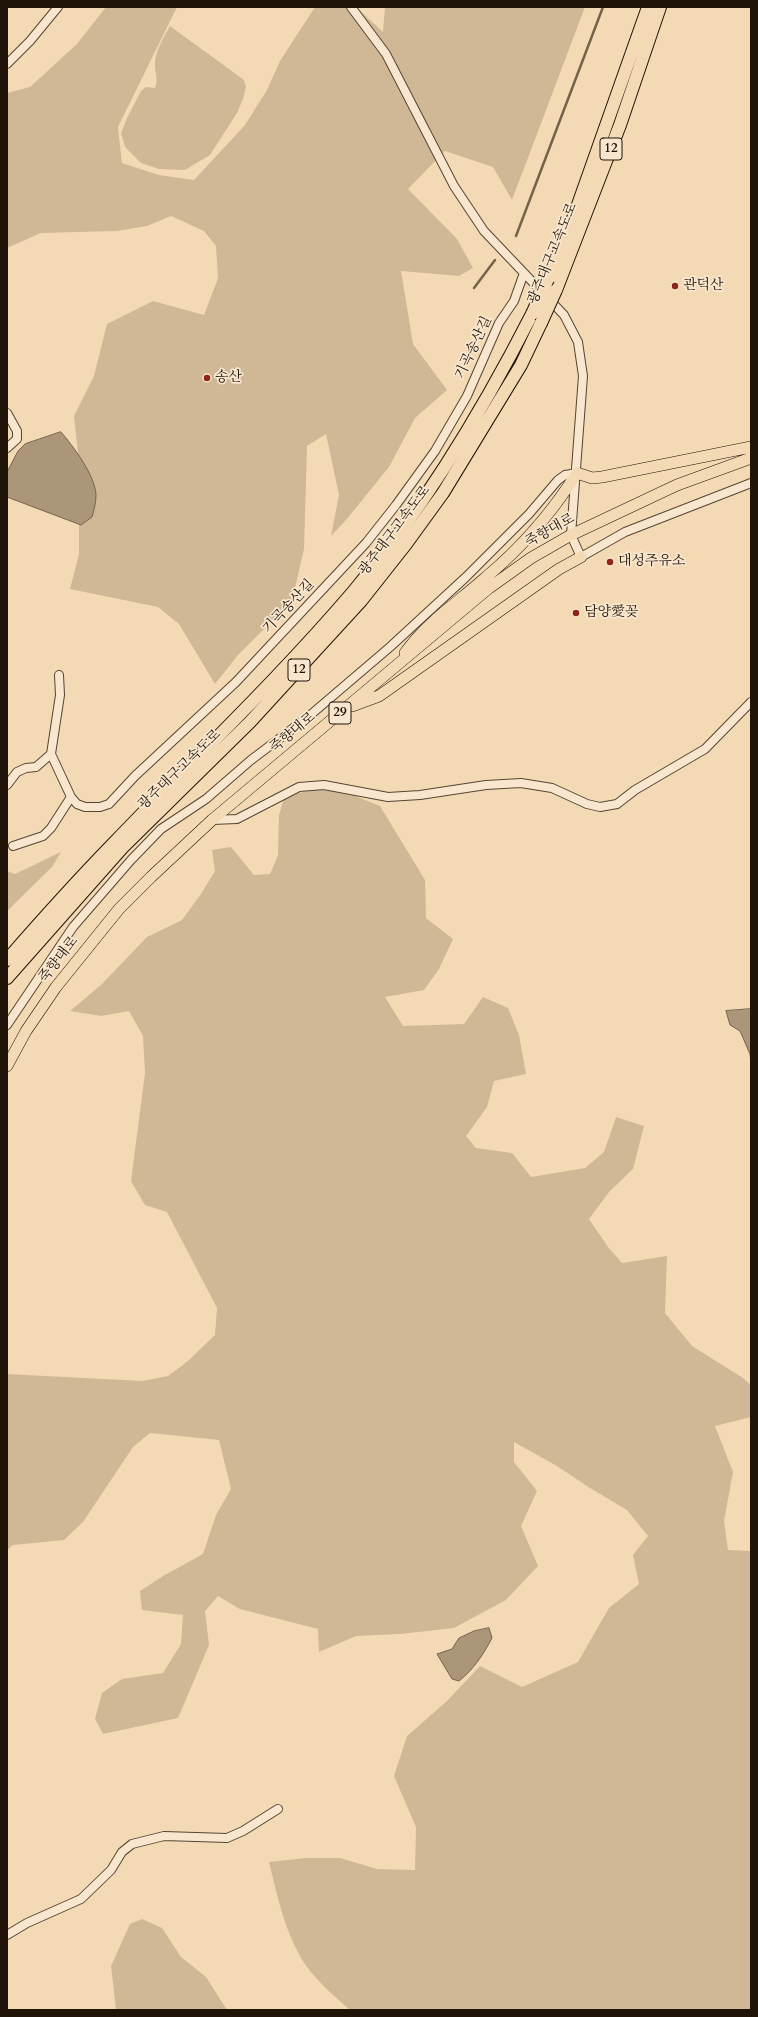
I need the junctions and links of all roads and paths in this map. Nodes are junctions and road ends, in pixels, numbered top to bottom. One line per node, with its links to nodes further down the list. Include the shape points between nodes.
1 (58, 7): 5 (street)
2 (351, 7): 6 (street, via 386,54 454,186 484,232)
3 (648, 7): 24 (highway, 광주대구고속도로 / 12, bridge, via 590,172 532,314 473,422 404,525 353,592 243,713 62,897)
4 (660, 7): 25 (highway, 광주대구고속도로 / 12, bridge, via 617,132 541,324 521,364 443,493 361,601 250,722 122,848)
5 (7, 64)
6 (524, 273): 11 (street, via 564,315 578,342 583,376); 21 (street, 기곡송산길, via 514,301 499,323 483,362 447,431 396,505 366,543 236,682 135,776 109,804 85,807 77,804)
7 (7, 413): 9 (street, via 17,431 17,439)
8 (751, 447): 11 (main road, via 602,477 592,478)
9 (7, 448)
10 (751, 458): 13 (main road, 죽향대로 / 29, via 678,485)
11 (577, 473): 13 (street); 15 (main road, via 562,496 510,555 415,639); 26 (street, via 565,475 558,480 529,514 471,572 373,662 206,799 161,829 73,927)
12 (751, 484): 14 (street, via 625,532)
13 (572, 535): 14 (street); 15 (main road, 죽향대로 / 29, via 531,558 489,588)
14 (581, 557): 18 (main road, via 559,569 379,696)
15 (396, 665): 18 (main road, 죽향대로 / 29)
16 (59, 675): 19 (street, via 60,695)
17 (751, 702): 22 (street, via 705,749 635,790 617,804 600,807 552,788 521,783 388,797 324,785 299,787 237,819)
18 (344, 710): 22 (main road, 죽향대로 / 29)
19 (51, 754): 20 (street, via 36,767 17,772); 21 (street)
20 (7, 785)
21 (72, 797): 23 (street, via 43,836)
22 (212, 820): 27 (main road, 죽향대로 / 29, via 119,909 56,987)
23 (13, 846)
24 (7, 960)
25 (7, 978)
26 (7, 1025)
27 (7, 1066)
28 (278, 1809): 29 (street, via 227,1838 164,1836 132,1844 122,1852 111,1870 81,1899 27,1923)
29 (7, 1935)

